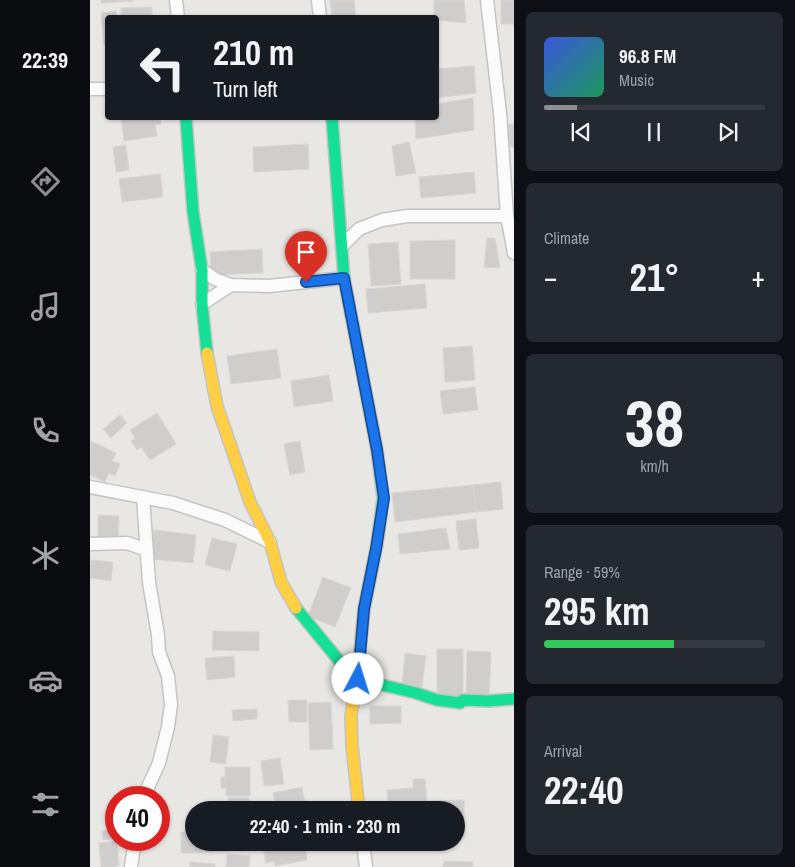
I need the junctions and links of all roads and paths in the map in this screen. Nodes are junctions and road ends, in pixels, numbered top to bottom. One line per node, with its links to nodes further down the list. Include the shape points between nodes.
1 (176, 0): 4 (street)
2 (318, 0): 5 (street)
3 (488, 0): 10 (street)
4 (178, 15)
5 (320, 15)
6 (90, 89): 7 (street)
7 (105, 89)
8 (186, 120): 13 (street, via 193,212)
9 (332, 120): 11 (street)
10 (507, 216): 11 (street, via 407,216 382,220 359,229); 12 (street)
11 (342, 246): 14 (street)
12 (514, 253)
13 (202, 270): 15 (street); 16 (street)
14 (344, 278): 15 (street, via 269,286); 24 (street, via 384,498 364,609)
15 (231, 286): 16 (street)
16 (202, 304): 20 (street, via 207,357 217,406 250,502)
17 (90, 487): 18 (street)
18 (143, 497): 19 (street); 20 (street, via 225,520)
19 (146, 534): 22 (street); 23 (street)
20 (270, 542): 24 (street, via 281,582 300,614)
21 (90, 544): 22 (street)
22 (127, 544): 23 (street)
23 (147, 550): 26 (street, via 149,582 171,704 168,727)
24 (358, 679): 25 (street, via 460,703 463,700); 27 (street, via 351,716)
25 (514, 699)
26 (149, 786)
27 (358, 801)
28 (133, 851): 30 (street)
29 (364, 851): 31 (street)
30 (131, 867)
31 (366, 867)

